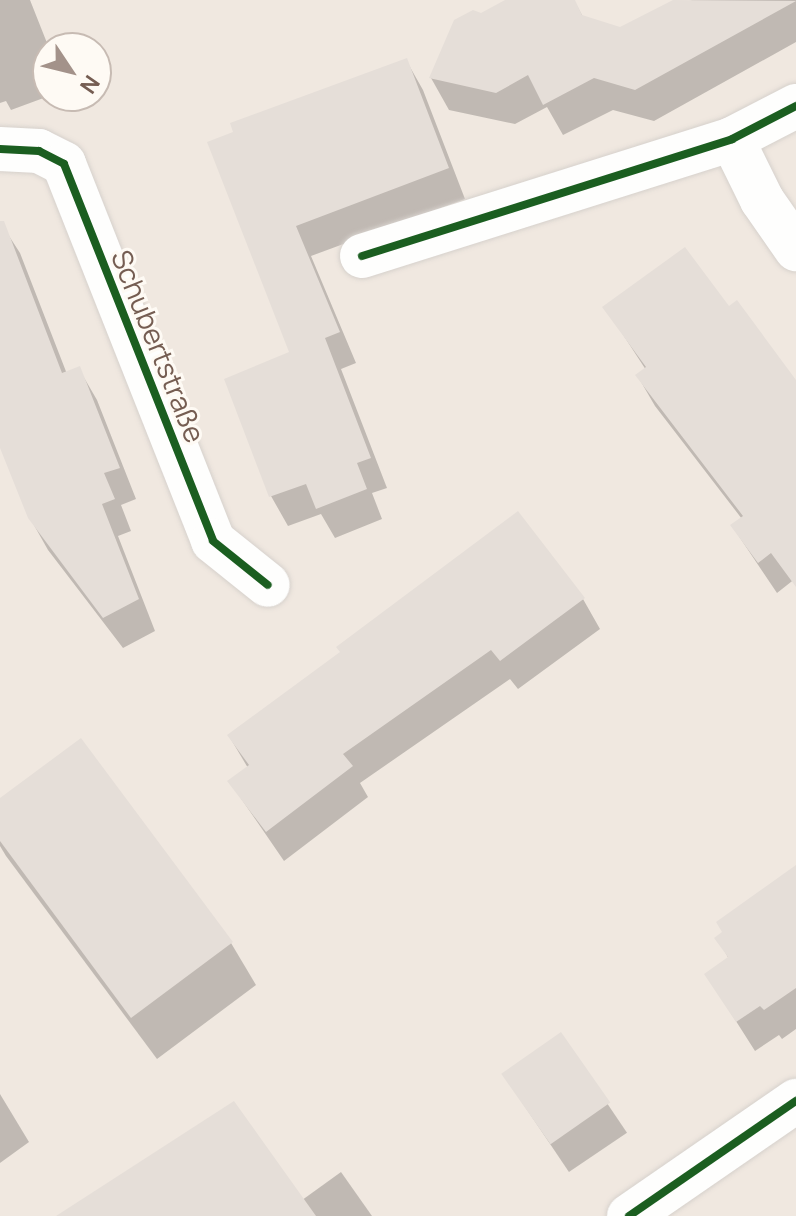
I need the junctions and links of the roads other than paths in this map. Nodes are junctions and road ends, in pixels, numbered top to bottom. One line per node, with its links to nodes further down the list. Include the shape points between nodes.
1 (796, 106): 2 (street)
2 (732, 139): 4 (street, via 762,200); 5 (street)
3 (0, 149): 6 (street, Schubertstraße, via 39,151 64,164 213,541)
4 (796, 249)
5 (362, 256)
6 (268, 585)
7 (796, 1101): 8 (street)
8 (629, 1216)

